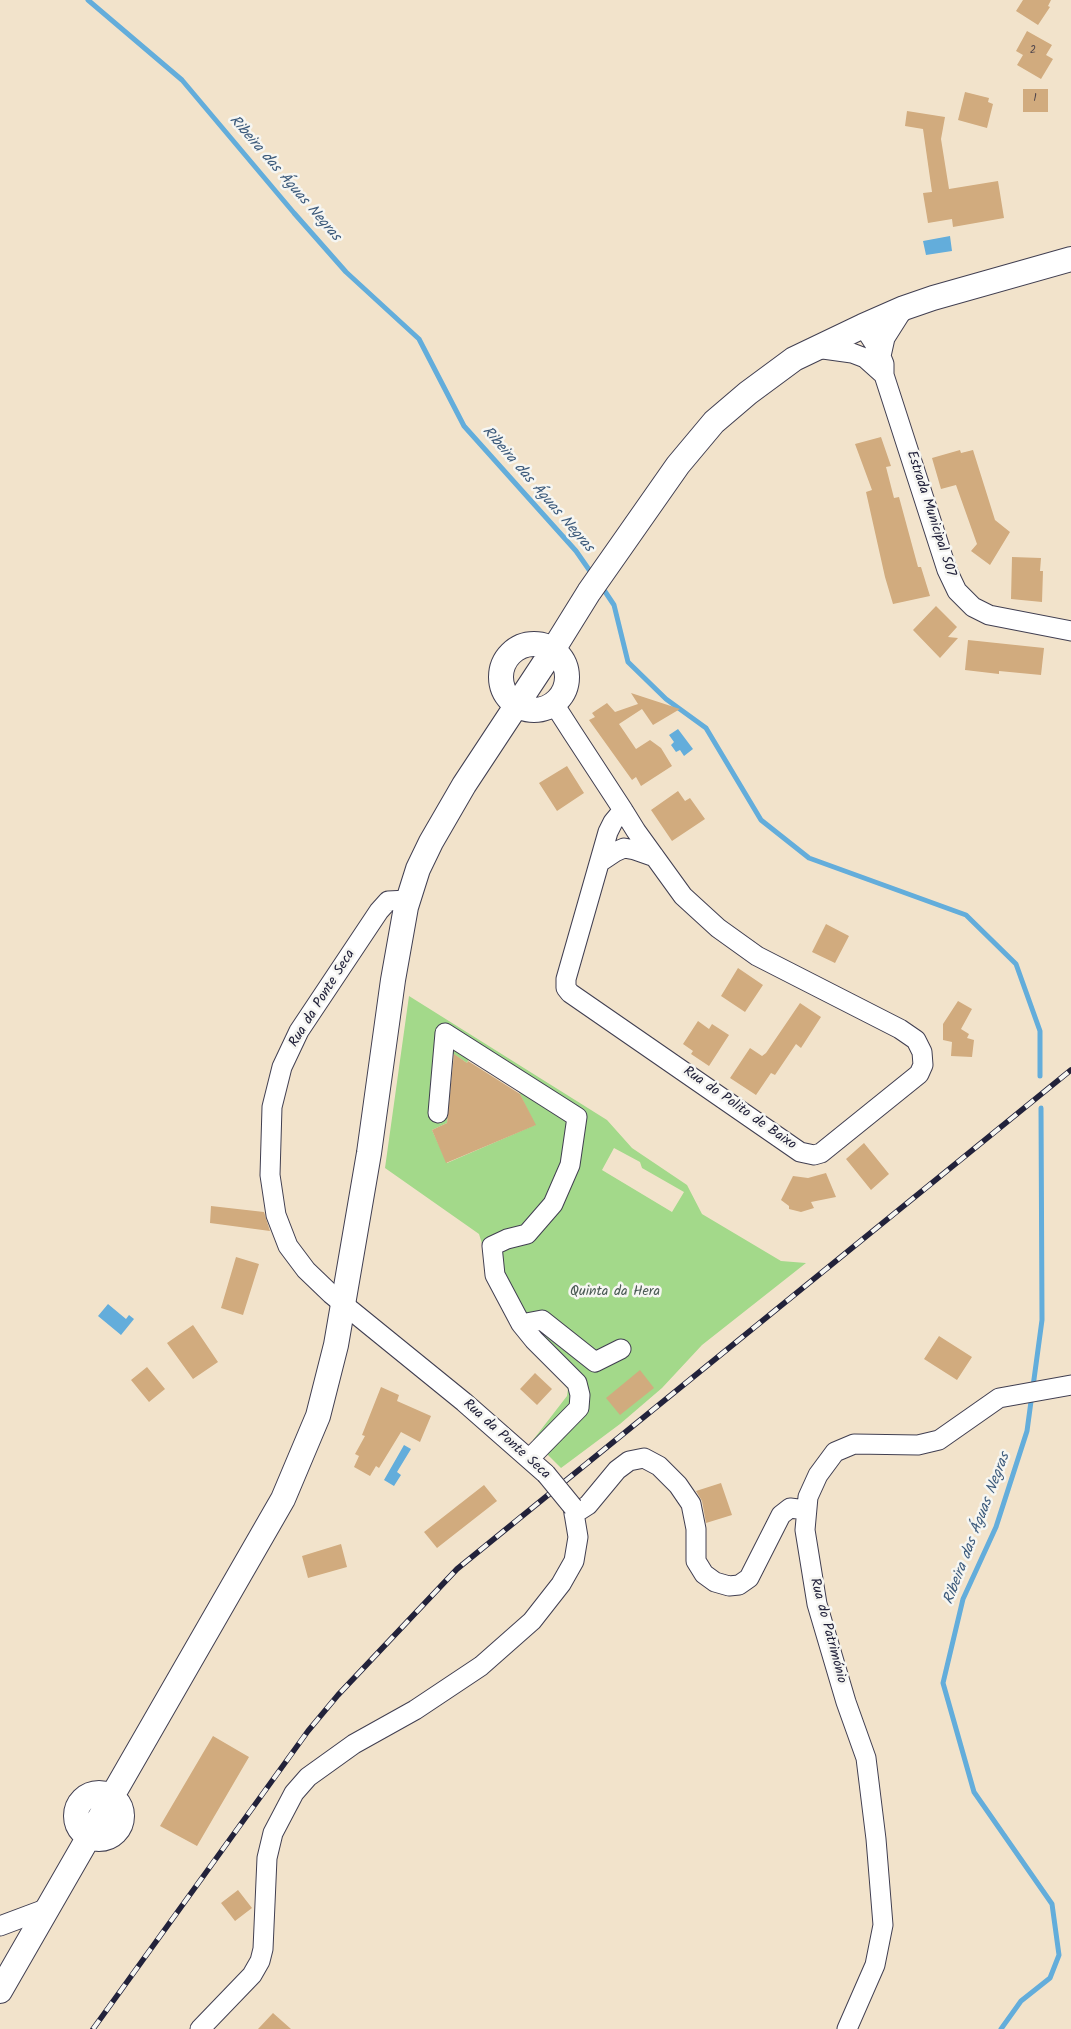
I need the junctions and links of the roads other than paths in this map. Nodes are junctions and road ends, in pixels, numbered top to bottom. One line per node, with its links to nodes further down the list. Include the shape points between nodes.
1 (1071, 259): 2 (main road)
2 (904, 308): 3 (main road); 5 (street, via 885,338)
3 (863, 326): 4 (main road); 5 (street, Estrada Municipal 507, via 865,350)
4 (816, 348): 5 (street, via 852,353); 7 (main road, via 794,359 714,422 678,465)
5 (880, 365): 6 (street, Estrada Municipal 507, via 956,591 973,608 989,615)
6 (1071, 631)
7 (553, 650): 8 (main road, via 566,667 568,677 564,692); 9 (main road); 9 (main road, via 534,644 523,646 507,659 501,679 506,694)
8 (554, 704): 9 (main road, via 536,710); 10 (street, Rua do Polito de Baixo)
9 (517, 706): 13 (main road, via 464,785 431,842)
10 (622, 810): 11 (street, Rua do Polito de Baixo); 12 (street, Rua do Polito de Baixo, via 608,832)
11 (655, 857): 12 (street, via 624,848); 12 (street, Rua do Polito de Baixo, via 683,896 718,928 757,956 892,1024 916,1040 922,1052 923,1065 919,1074 821,1153 800,1152 566,988)
12 (600, 862)
13 (408, 900): 15 (main road); 15 (street, Rua da Ponte Seca, via 388,901 299,1031 282,1067 272,1108 270,1175 276,1216 288,1246 306,1270)
14 (438, 1113): 16 (street, via 446,1033 577,1117 570,1165 552,1204 526,1234 492,1246 494,1275)
15 (343, 1303): 19 (street, Rua da Ponte Seca); 22 (main road, via 318,1416 283,1500)
16 (521, 1324): 17 (street, via 542,1320 595,1362); 19 (street, via 578,1383 580,1395 579,1408)
17 (621, 1349)
18 (1071, 1385): 21 (street, Rua do Património, via 999,1398 939,1440 918,1445 854,1444 835,1452 818,1475)
19 (529, 1459): 20 (street, Rua da Ponte Seca, bridge, via 546,1474)
20 (574, 1510): 21 (street, via 588,1505 617,1470 629,1461 644,1458 660,1466 691,1504 696,1529 696,1561 704,1574 729,1586 739,1585 749,1578 781,1515 790,1508); 27 (street, via 578,1537 574,1561 532,1621 481,1666 415,1710 354,1744 308,1777 294,1794 274,1833 267,1858 260,1961 252,1975)
21 (806, 1510): 28 (street, Rua do Património, via 805,1530 817,1604 866,1758 879,1868 883,1925 875,1965)
22 (112, 1796): 23 (main road, via 121,1810 120,1826 116,1832 102,1839); 23 (main road, via 98,1792 79,1803 75,1817 81,1831)
23 (88, 1837): 24 (main road)
24 (48, 1908): 25 (street); 26 (main road)
25 (0, 1926)
26 (0, 1991)
27 (200, 2029)
28 (847, 2029)

